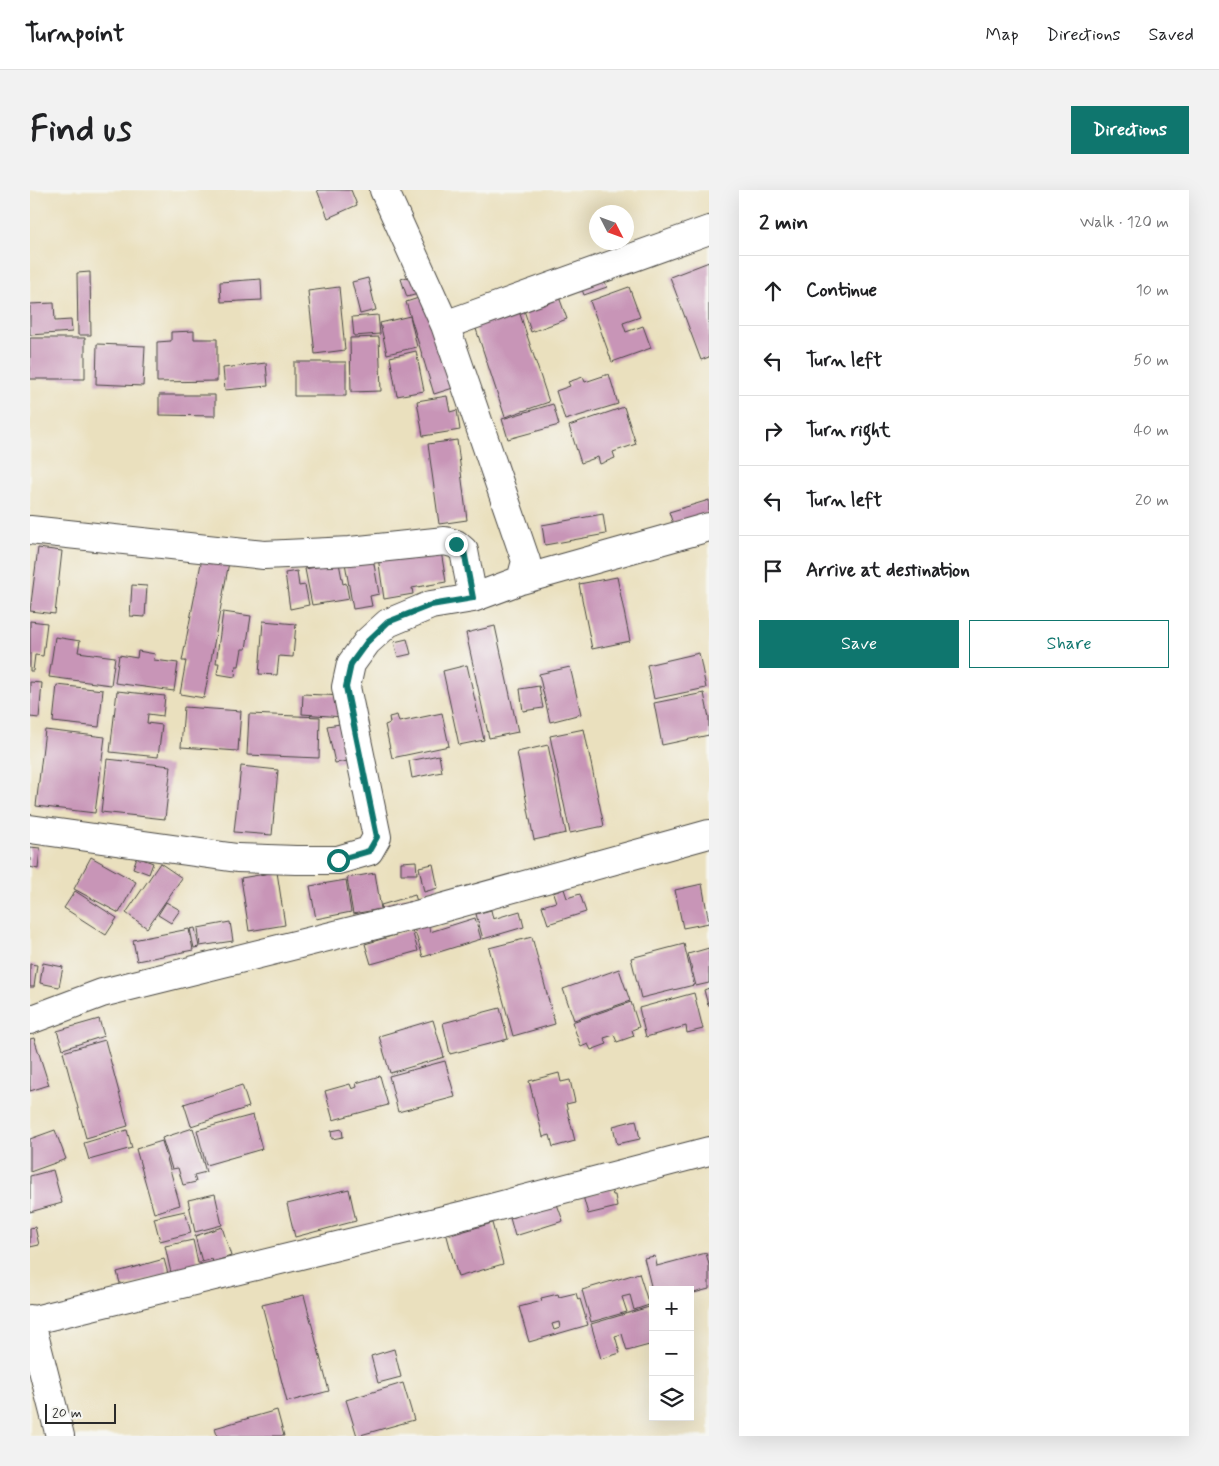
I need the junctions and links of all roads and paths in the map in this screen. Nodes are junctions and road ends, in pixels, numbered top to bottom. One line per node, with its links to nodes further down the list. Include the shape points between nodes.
1 (384, 190): 3 (street)
2 (709, 230): 3 (street)
3 (445, 325): 6 (street, via 526,561)
4 (709, 527): 6 (street)
5 (30, 530): 7 (street, via 264,555 350,551 444,541 456,544 464,551)
6 (521, 580): 7 (street)
7 (473, 598): 8 (street, via 431,605 388,622 367,642 351,664 346,687 377,837 369,851 338,860 238,858)
8 (30, 829)
9 (709, 834): 10 (street, via 420,914 102,993)
10 (30, 1020)
11 (709, 1152): 12 (street, via 464,1216)
12 (30, 1321): 13 (street)
13 (60, 1436)

